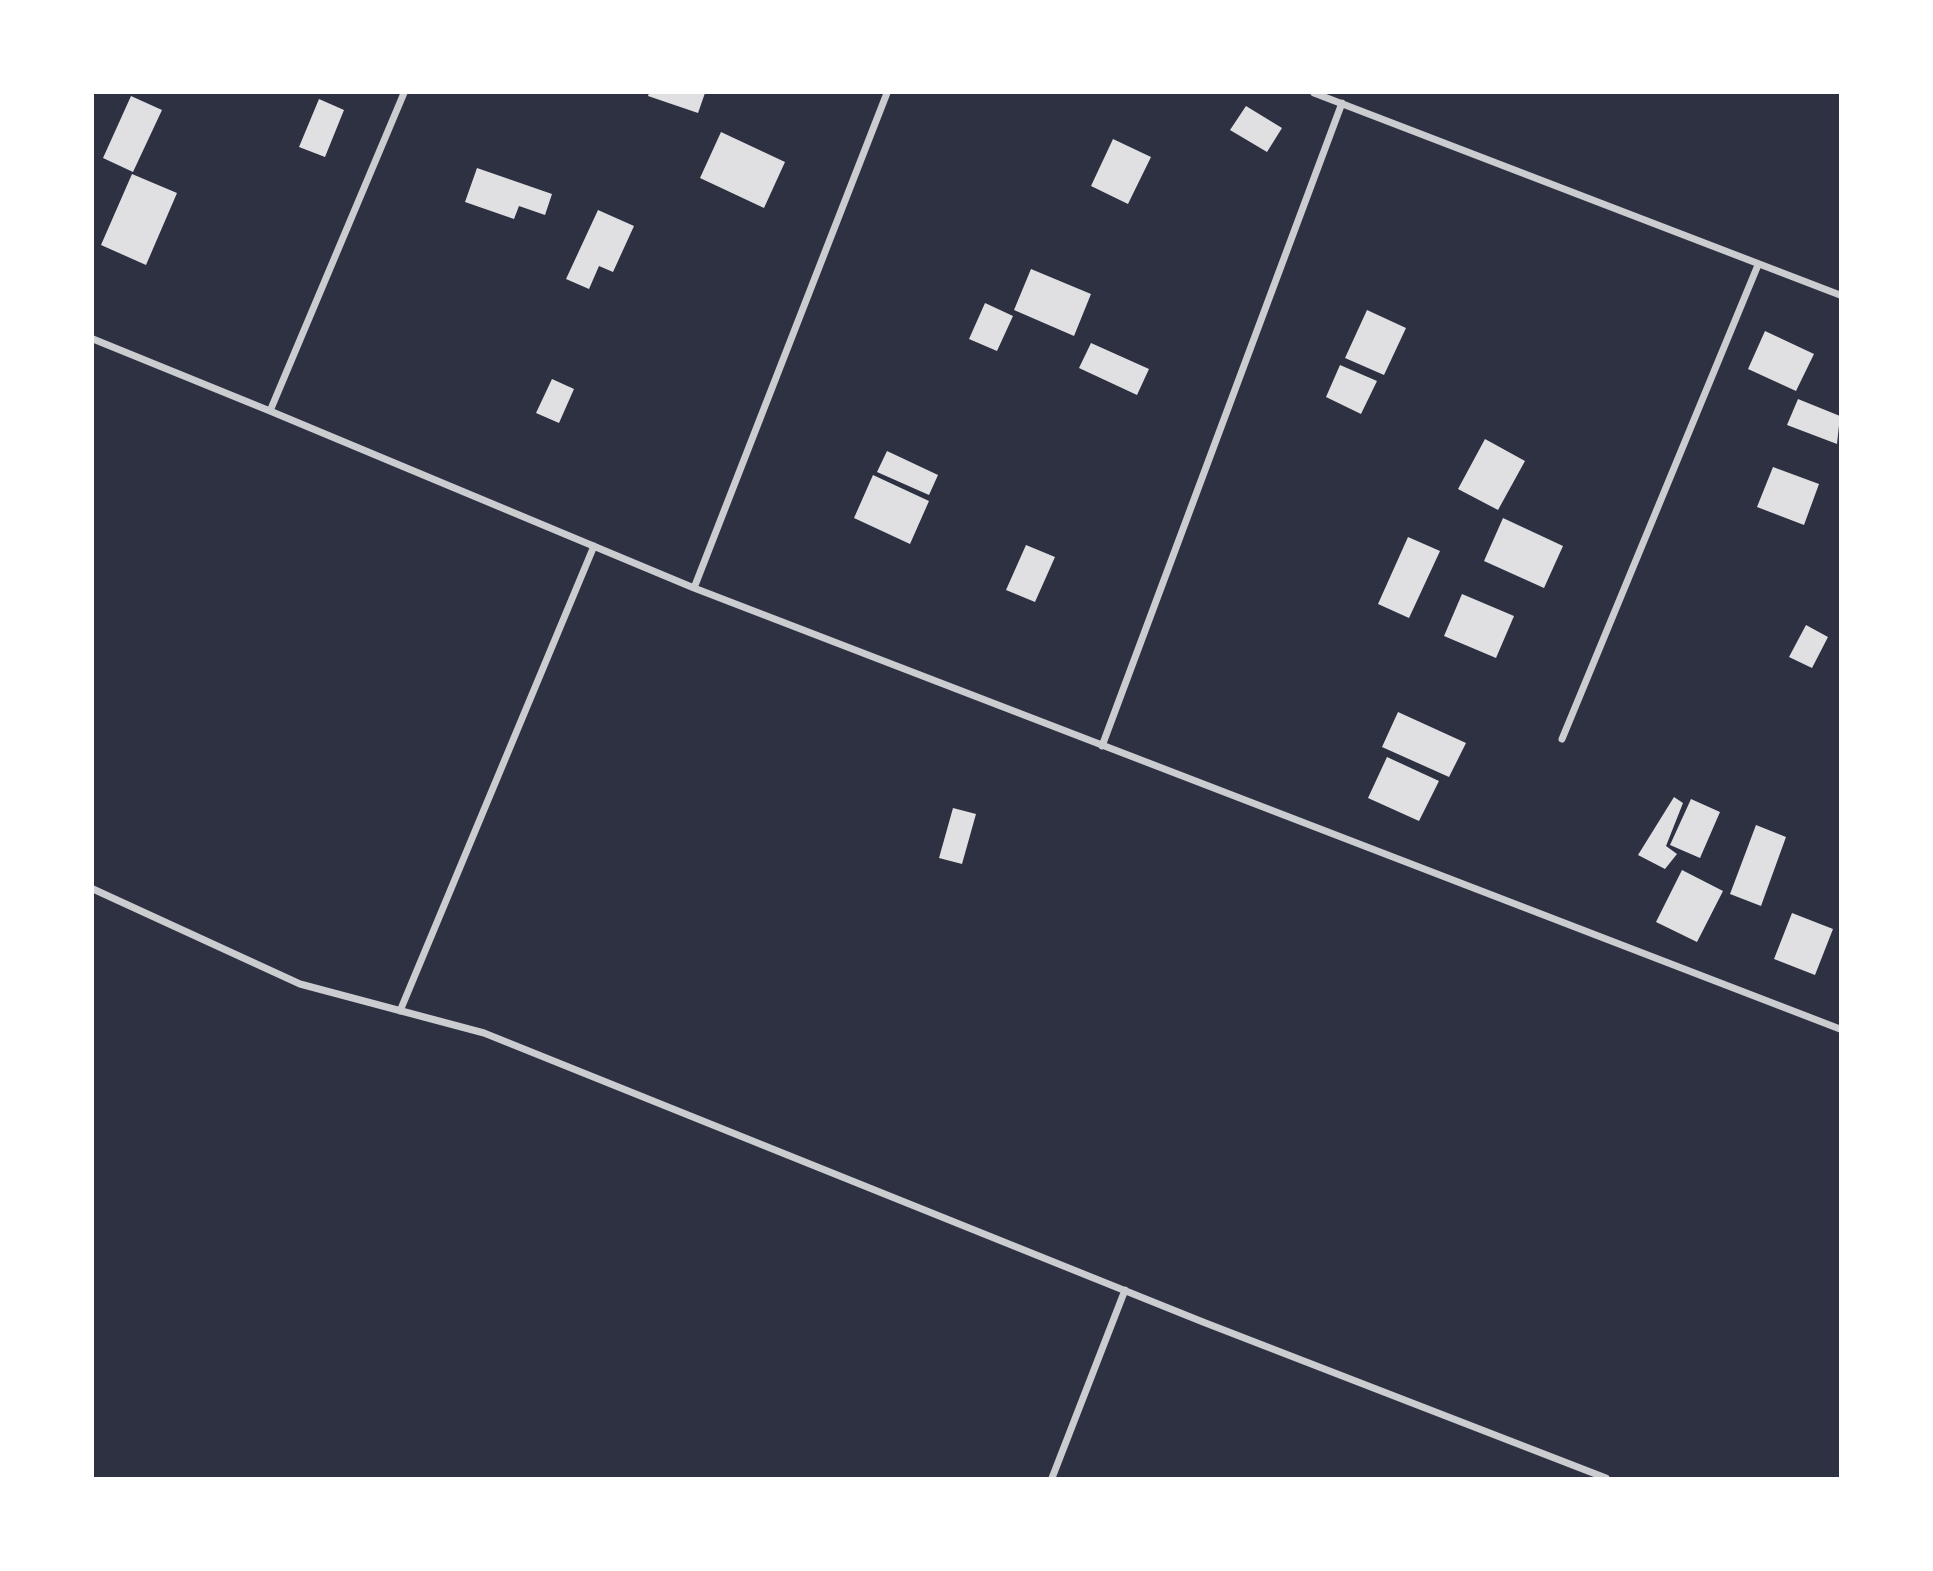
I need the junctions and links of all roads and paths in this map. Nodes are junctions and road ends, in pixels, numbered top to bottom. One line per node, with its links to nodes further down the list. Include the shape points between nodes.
1 (404, 93): 8 (street)
2 (887, 93): 10 (street)
3 (1314, 93): 4 (street)
4 (1342, 103): 5 (street); 12 (street)
5 (1758, 265): 6 (street); 11 (street)
6 (1840, 295)
7 (93, 339): 8 (street)
8 (270, 411): 9 (street)
9 (594, 546): 10 (street); 14 (street)
10 (694, 588): 12 (street)
11 (1562, 739)
12 (1102, 746): 15 (street)
13 (93, 889): 14 (street, via 300,984)
14 (400, 1011): 16 (street, via 484,1033)
15 (1840, 1029)
16 (1125, 1290): 17 (street); 18 (street)
17 (1052, 1478)
18 (1606, 1478)

